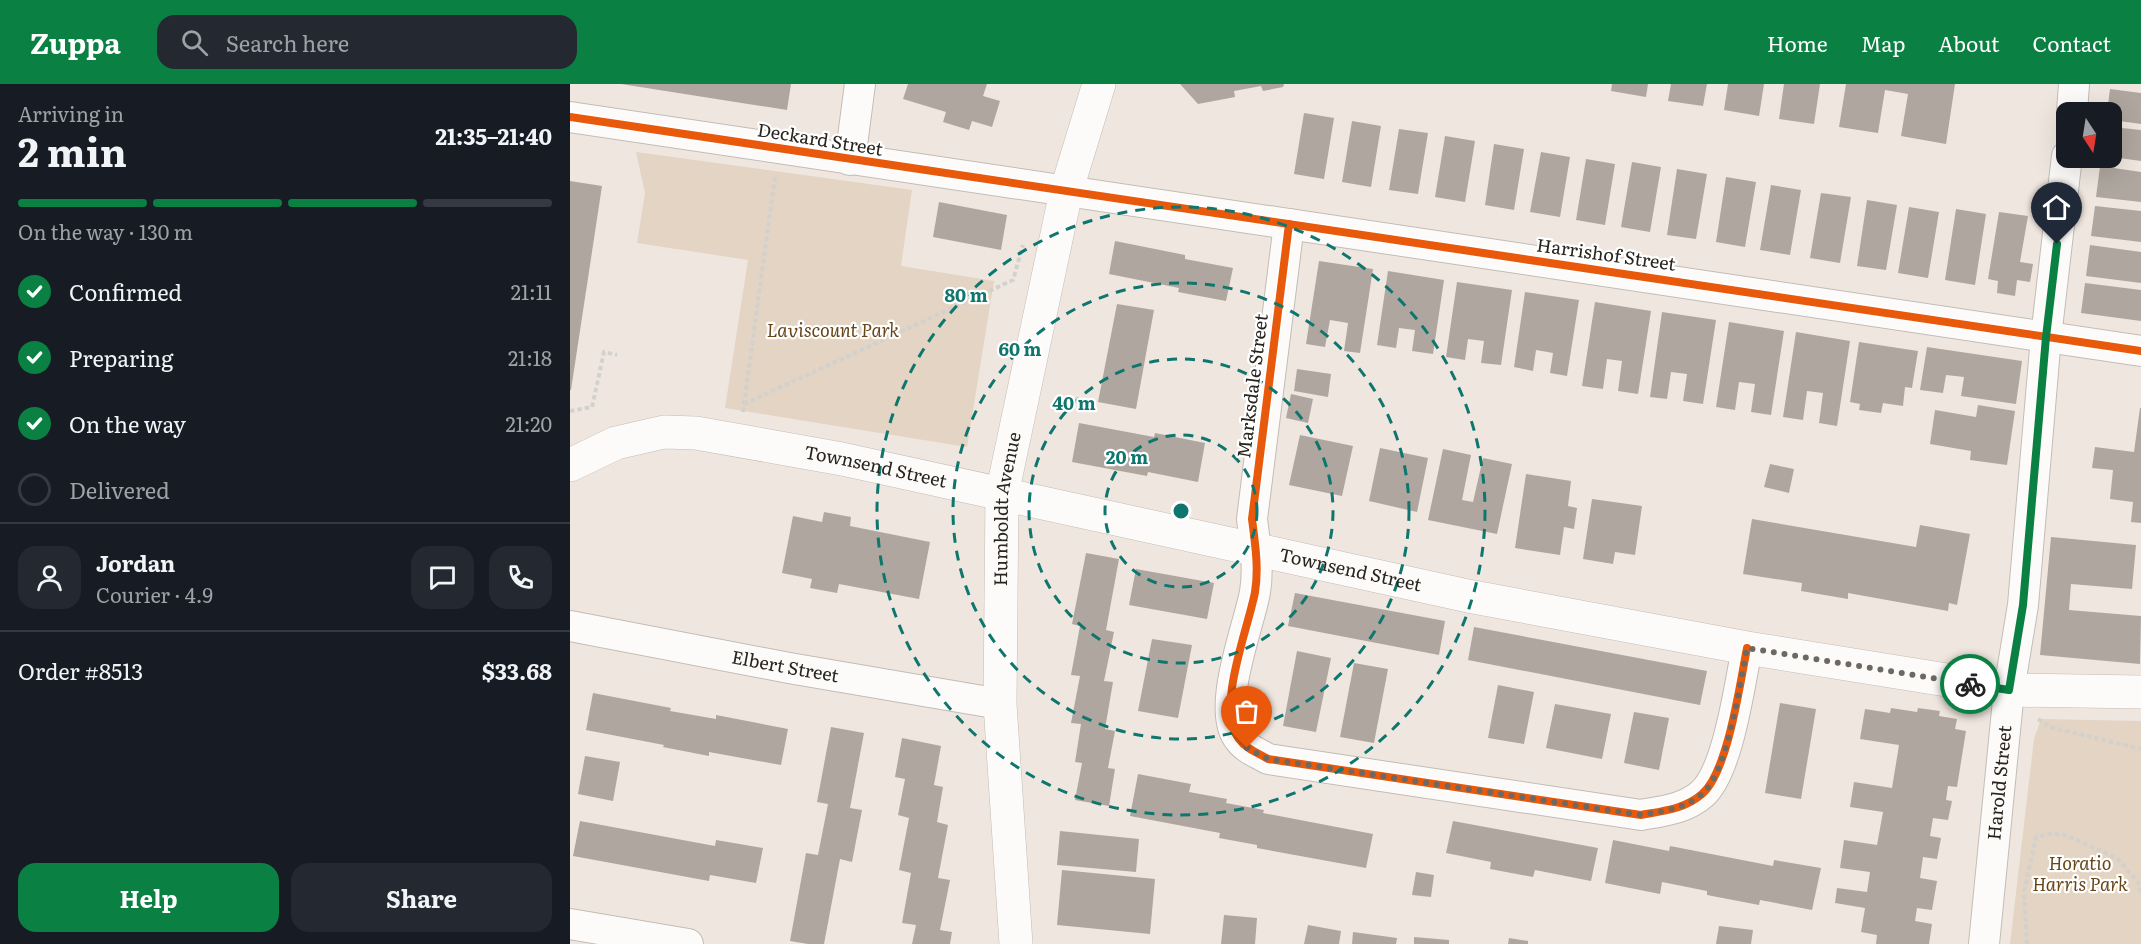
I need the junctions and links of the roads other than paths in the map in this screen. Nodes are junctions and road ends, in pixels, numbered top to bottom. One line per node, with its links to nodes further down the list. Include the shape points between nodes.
1 (860, 84): 6 (street)
2 (1099, 84): 8 (main road, Humboldt Avenue)
3 (2074, 84): 4 (street)
4 (2073, 102)
5 (570, 117): 6 (street, Deckard Street)
6 (850, 160): 8 (street, Deckard Street)
7 (2066, 168): 10 (street, Harold Street)
8 (1066, 192): 9 (street, Harrishof Street); 13 (main road, Humboldt Avenue)
9 (1289, 224): 10 (street, Harrishof Street); 14 (street, Marksdale Street, via 1251,519)
10 (2046, 337): 11 (street, Harrishof Street); 17 (street, Harold Street, via 2023,605)
11 (2141, 351)
12 (570, 465): 13 (main road, Townsend Street, via 616,442 664,432 696,433 842,459)
13 (1002, 494): 14 (main road, Townsend Street); 19 (main road, Humboldt Avenue)
14 (1256, 551): 16 (main road, Townsend Street, via 1468,596); 16 (street, Marksdale Street, via 1256,590 1231,687 1232,720 1237,737 1247,748 1268,759 1641,815 1677,809 1704,794 1718,769 1729,738)
15 (570, 626): 19 (street, Elbert Street)
16 (1747, 648): 17 (main road, Townsend Street)
17 (2009, 690): 18 (main road, Townsend Street); 23 (street, Harold Street)
18 (2141, 692)
19 (1000, 704): 22 (main road, Humboldt Avenue)
20 (570, 924): 21 (street)
21 (688, 944)
22 (1016, 944)
23 (1984, 944)

